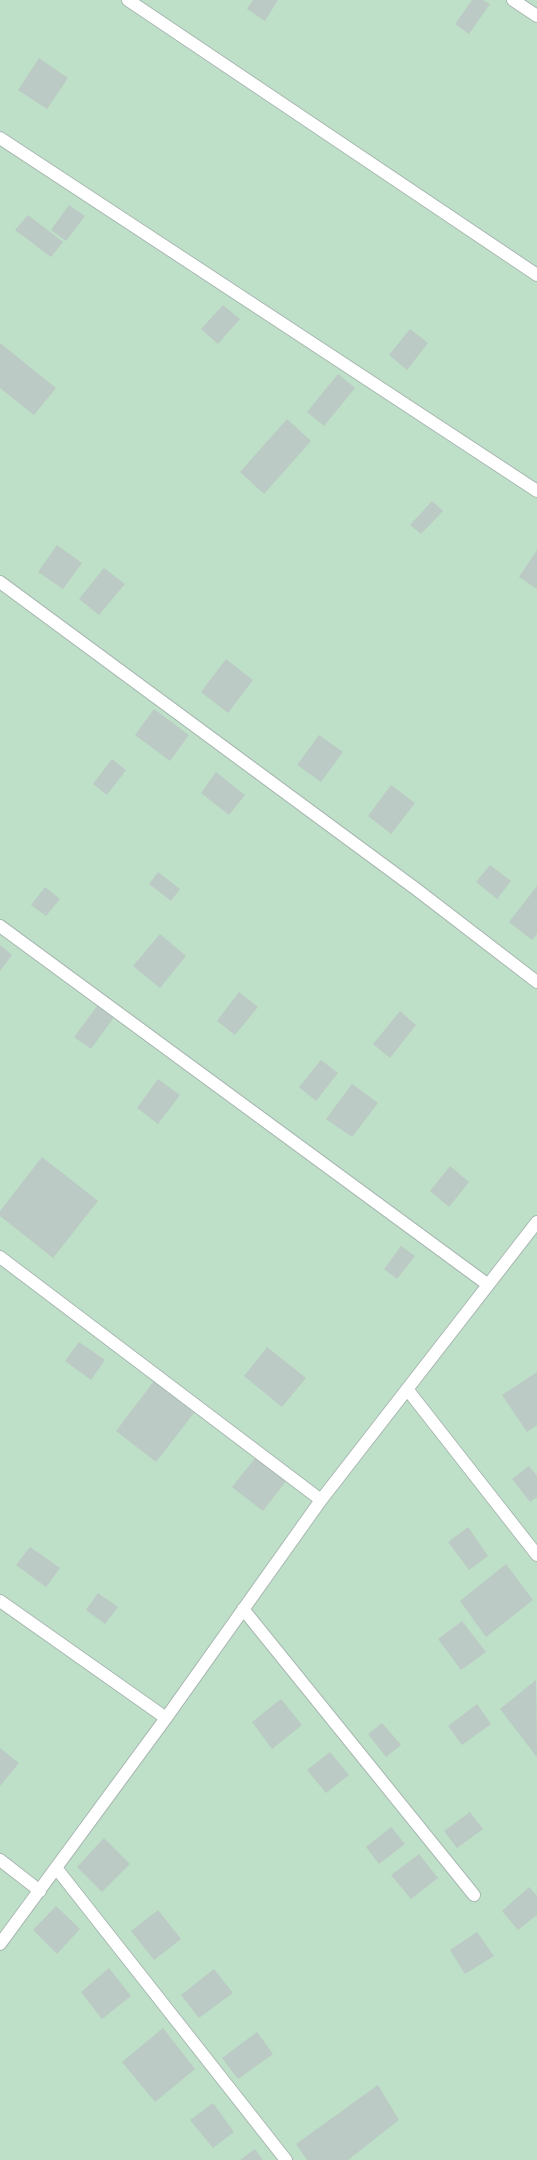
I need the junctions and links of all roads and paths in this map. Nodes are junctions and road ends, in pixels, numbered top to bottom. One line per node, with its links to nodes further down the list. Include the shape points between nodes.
1 (128, 0): 5 (street)
2 (513, 0): 3 (street)
3 (537, 16)
4 (0, 138): 6 (street)
5 (537, 275)
6 (537, 491)
7 (0, 582): 9 (street)
8 (0, 926): 12 (street)
9 (537, 982)
10 (537, 1222): 12 (street)
11 (0, 1257): 14 (street)
12 (488, 1284): 13 (street)
13 (407, 1389): 14 (street); 15 (street)
14 (322, 1500): 17 (street)
15 (537, 1555)
16 (0, 1601): 18 (street)
17 (243, 1609): 18 (street); 22 (street)
18 (166, 1718): 20 (street)
19 (0, 1860): 21 (street)
20 (56, 1869): 21 (street); 24 (street)
21 (40, 1891): 23 (street)
22 (474, 1895)
23 (0, 1944)
24 (286, 2160)

